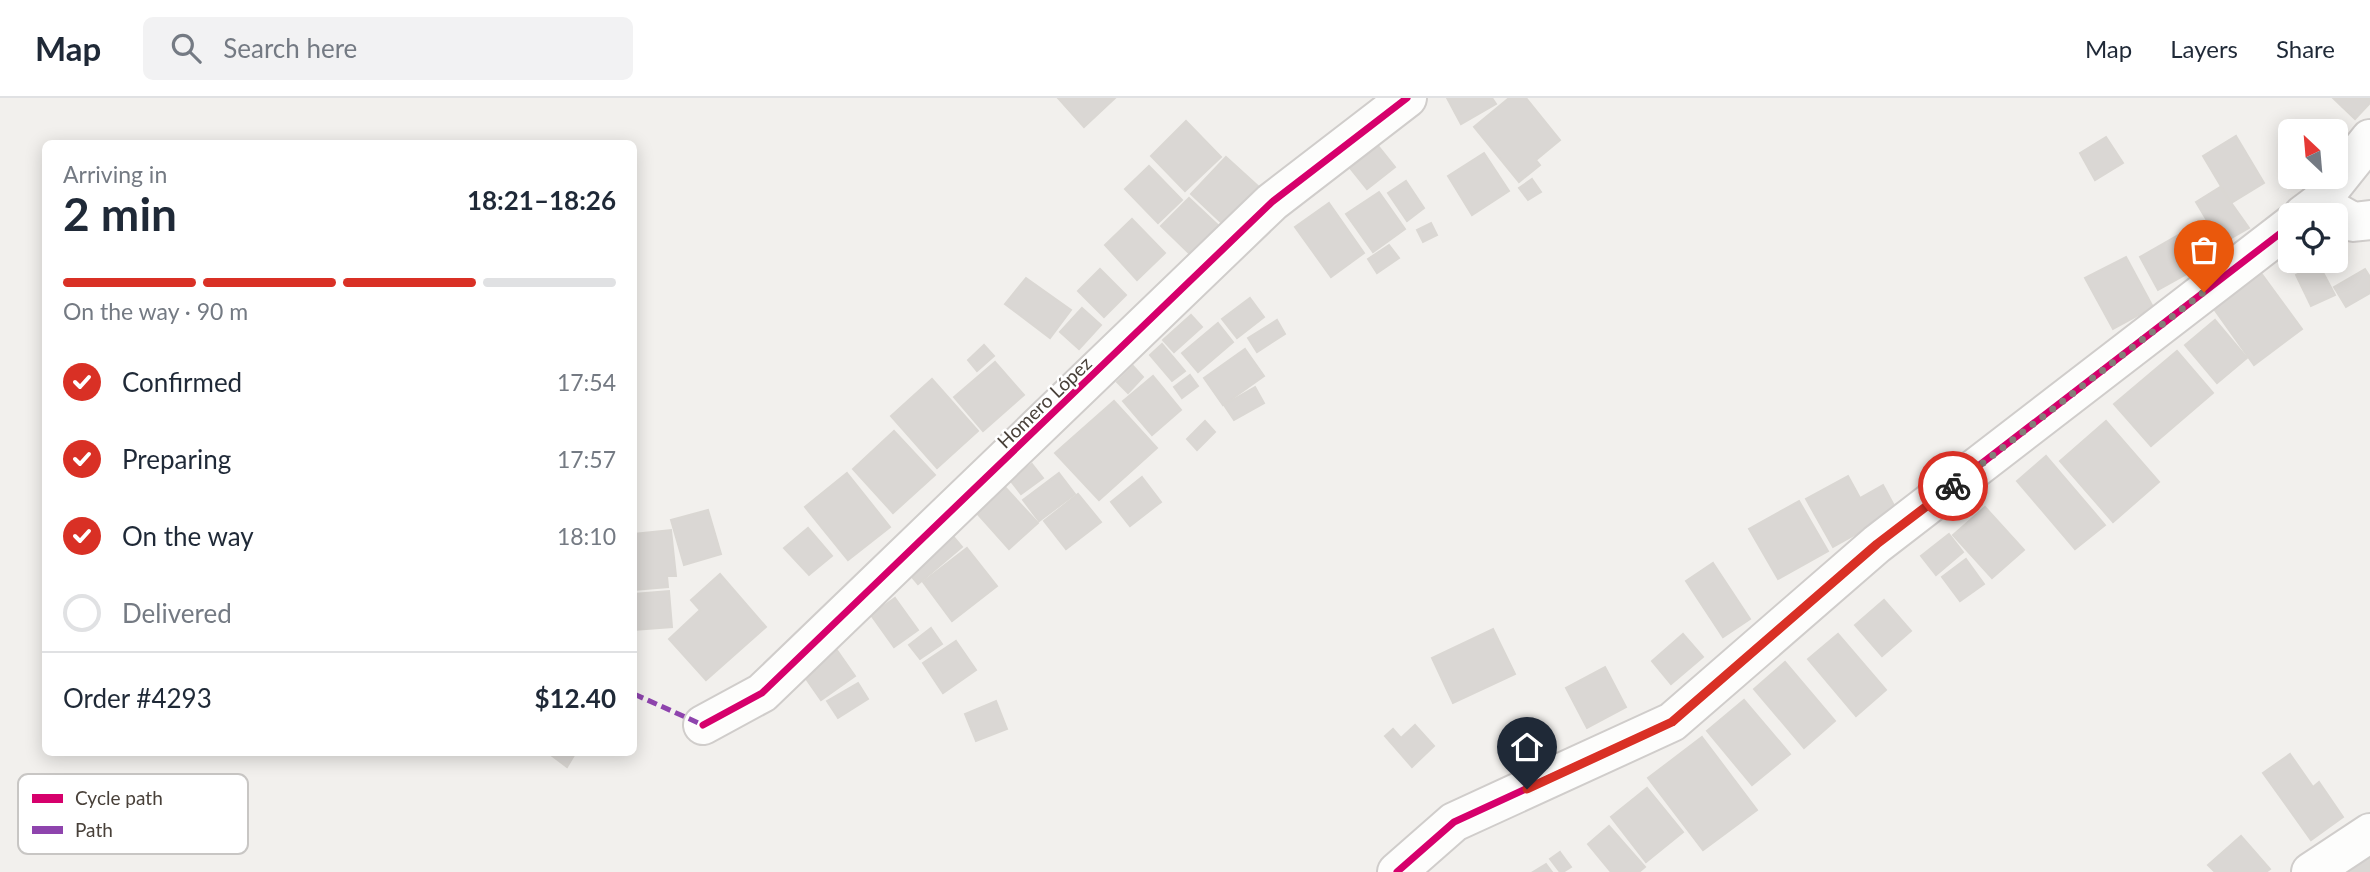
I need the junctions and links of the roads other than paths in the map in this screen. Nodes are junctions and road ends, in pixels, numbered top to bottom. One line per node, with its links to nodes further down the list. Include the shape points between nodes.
1 (1383, 104): 7 (street, Homero López, via 1272,202 762,693)
2 (2370, 139): 3 (street)
3 (2314, 203)
4 (2370, 220): 5 (street)
5 (2348, 221)
6 (2278, 234): 9 (street, via 1877,544 1672,722 1454,822)
7 (703, 725)
8 (2370, 833): 10 (street)
9 (1397, 872)
10 (2311, 872)

